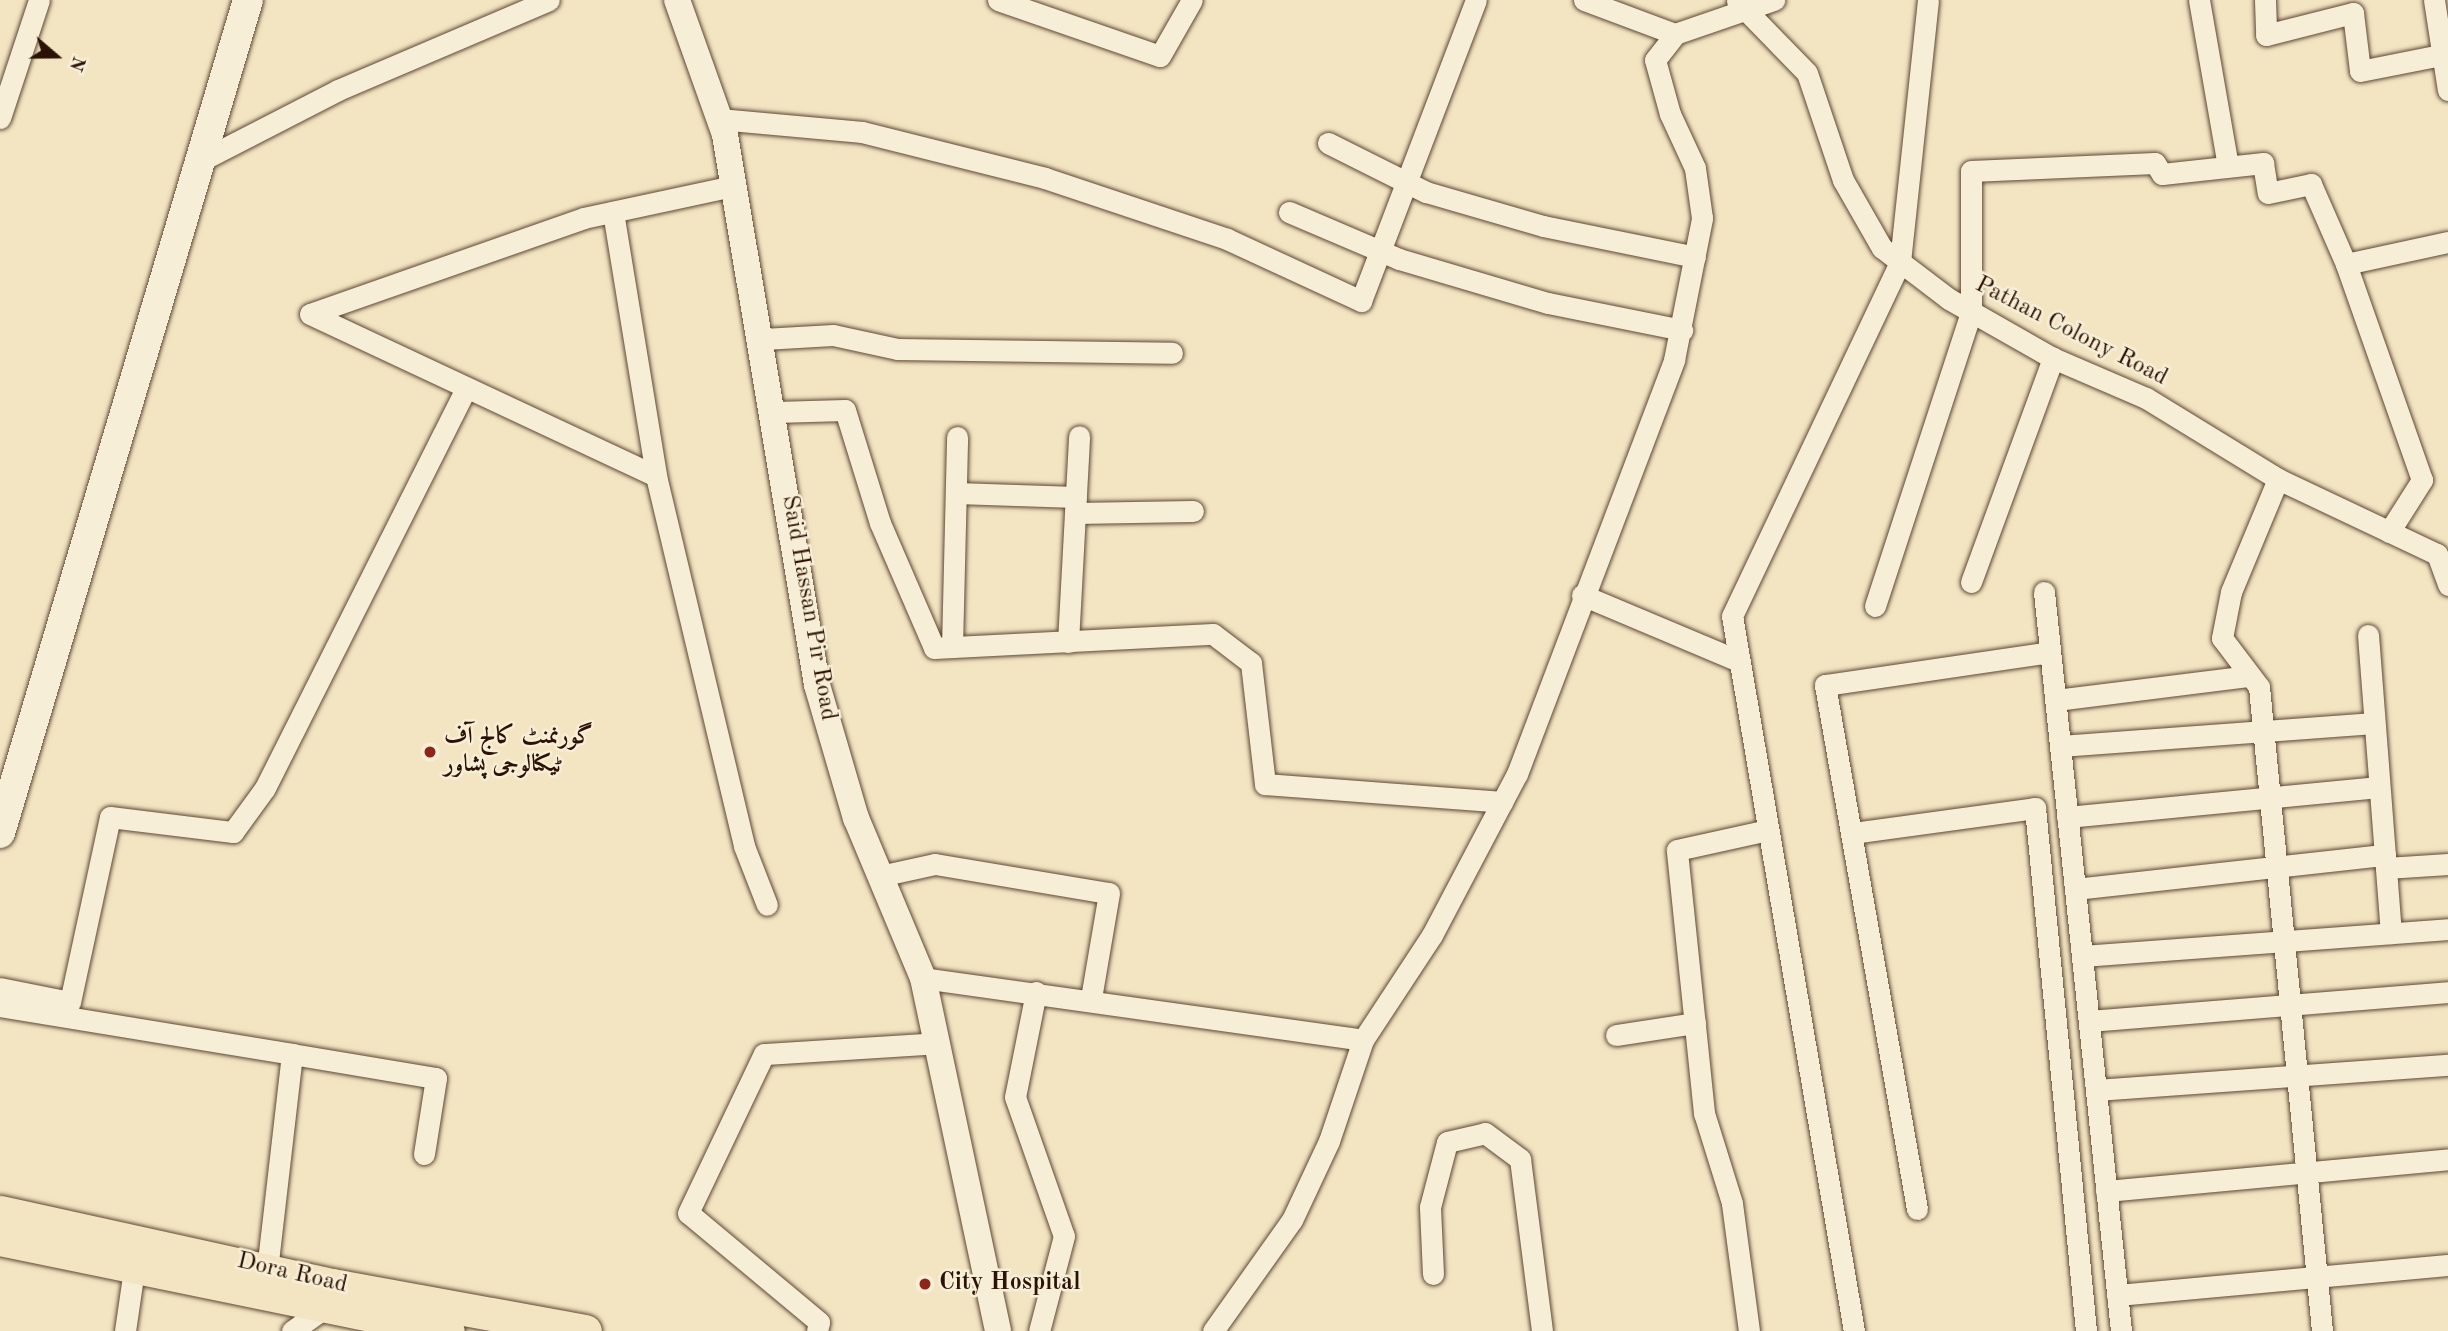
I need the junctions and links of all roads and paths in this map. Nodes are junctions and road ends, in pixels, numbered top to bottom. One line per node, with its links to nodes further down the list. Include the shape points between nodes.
1 (39, 0): 19 (street)
2 (248, 0): 22 (main road)
3 (549, 0): 22 (street, via 338,90)
4 (677, 0): 20 (street, Said Hassan Pir Road)
5 (998, 0): 14 (street)
6 (1192, 0): 14 (street, via 1160,56)
7 (1476, 0): 24 (street)
8 (1584, 0): 16 (street)
9 (1774, 0): 15 (street)
10 (1927, 0): 31 (street)
11 (2199, 0): 23 (street)
12 (2265, 0): 17 (street, via 2266,35 2353,13 2360,71)
13 (2434, 0): 17 (street)
14 (1020, 4)
15 (1741, 5): 16 (street); 31 (street, Pathan Colony Road, via 1807,73 1843,180 1882,248)
16 (1675, 34): 30 (street, via 1655,60 1670,114 1695,168 1702,218)
17 (2441, 55): 18 (street)
18 (2448, 90)
19 (0, 118)
20 (719, 119): 25 (street, Said Hassan Pir Road); 29 (street, via 862,132 1045,178 1227,239 1361,301)
21 (1328, 143): 24 (street)
22 (200, 161): 69 (main road)
23 (2228, 167): 32 (street, via 2263,163 2268,192 2311,184); 33 (street, via 2162,174 2155,163 1971,171)
24 (1409, 184): 29 (street); 30 (street, via 1543,226)
25 (733, 186): 26 (street); 35 (street, Said Hassan Pir Road)
26 (613, 212): 38 (street, via 310,314); 42 (street)
27 (1289, 212): 29 (street)
28 (2448, 242): 32 (street)
29 (1381, 251): 34 (street, via 1548,303)
30 (1695, 257): 34 (street)
31 (1900, 262): 33 (street, Pathan Colony Road); 58 (street, via 1731,615)
32 (2346, 264): 47 (street, via 2422,480)
33 (1971, 312): 37 (street, Pathan Colony Road); 53 (street)
34 (1682, 330): 52 (street)
35 (763, 339): 36 (street, via 833,335 897,349); 39 (street, Said Hassan Pir Road)
36 (1172, 353)
37 (2053, 358): 43 (street, Pathan Colony Road, via 2146,398); 49 (street)
38 (466, 388): 42 (street); 82 (street, via 265,788 233,832 110,817 70,1002)
39 (775, 412): 56 (street, via 845,410 880,523 934,648); 74 (street, Said Hassan Pir Road, via 817,685 856,818)
40 (1079, 436): 45 (street)
41 (957, 437): 44 (street)
42 (656, 476): 76 (street, via 744,846)
43 (2278, 479): 47 (street, Pathan Colony Road); 59 (street, via 2231,592 2222,639)
44 (956, 493): 45 (street); 56 (street)
45 (1076, 505): 46 (street); 55 (street)
46 (1193, 512)
47 (2389, 531): 48 (street, Pathan Colony Road)
48 (2443, 553): 50 (street, Pathan Colony Road)
49 (1971, 582)
50 (2448, 585)
51 (2044, 592): 57 (street)
52 (1582, 595): 58 (street); 66 (street)
53 (1875, 606)
54 (2368, 635): 61 (street)
55 (1068, 642): 56 (street); 66 (street, via 1213,634 1251,663 1265,784)
56 (952, 647)
57 (2050, 652): 60 (street); 70 (street, via 1825,685)
58 (1739, 660): 68 (street)
59 (2248, 676): 60 (street); 62 (street, via 2259,687)
60 (2056, 700): 63 (street)
61 (2374, 723): 62 (street); 64 (street)
62 (2263, 734): 63 (street); 65 (street)
63 (2060, 746): 67 (street)
64 (2379, 787): 65 (street); 71 (street)
65 (2269, 797): 67 (street); 73 (street)
66 (1502, 802): 91 (street, via 1432,934)
67 (2067, 817): 75 (street)
68 (1768, 830): 89 (street, via 1677,850); 121 (street)
69 (0, 833)
70 (1853, 833): 101 (street); 122 (street, via 2035,808)
71 (2385, 861): 72 (street); 73 (street); 78 (street)
72 (2448, 864)
73 (2276, 867): 75 (street); 79 (street)
74 (880, 876): 81 (street, Said Hassan Pir Road); 85 (street, via 935,864 1109,894)
75 (2075, 889): 80 (street)
76 (767, 905)
77 (2448, 929): 78 (street)
78 (2391, 933): 79 (street)
79 (2284, 942): 80 (street); 87 (street)
80 (2082, 957): 88 (street)
81 (923, 978): 83 (street); 92 (street, Said Hassan Pir Road)
82 (0, 988)
83 (1036, 992): 85 (street); 117 (street, via 1016,1097 1064,1236)
84 (2448, 992): 87 (street)
85 (1091, 998): 91 (street)
86 (0, 1006): 93 (street)
87 (2290, 1006): 88 (street); 95 (street)
88 (2089, 1021): 96 (street)
89 (1695, 1023): 90 (street); 120 (street, via 1704,1113 1731,1202)
90 (1616, 1035)
91 (1363, 1040): 118 (street, via 1329,1141 1292,1220)
92 (938, 1043): 115 (street, via 764,1054 688,1213 818,1322); 116 (street, Said Hassan Pir Road)
93 (292, 1055): 97 (street, via 436,1078); 106 (street)
94 (2448, 1065): 95 (street)
95 (2297, 1076): 96 (street); 99 (street)
96 (2096, 1090): 100 (street)
97 (424, 1154)
98 (2448, 1159): 99 (street)
99 (2306, 1172): 100 (street); 108 (street)
100 (2106, 1191): 109 (street)
101 (1917, 1209)
102 (0, 1212): 104 (main road, Dora Road)
103 (0, 1239): 104 (main road)
104 (136, 1254): 106 (main road, Dora Road); 110 (main road); 111 (street)
105 (2448, 1265): 108 (street)
106 (267, 1269): 110 (main road, Dora Road)
107 (1433, 1274): 119 (street, via 1430,1207 1447,1142 1485,1133 1520,1159)
108 (2317, 1278): 109 (street); 124 (street)
109 (2117, 1295): 123 (street)
110 (329, 1296): 112 (street); 113 (main road); 114 (main road, Dora Road)
111 (125, 1331)
112 (292, 1331)
113 (448, 1331)
114 (585, 1331)
115 (817, 1331)
116 (998, 1331)
117 (1039, 1331)
118 (1213, 1331)
119 (1542, 1331)
120 (1749, 1331)
121 (1854, 1331)
122 (2086, 1331)
123 (2121, 1331)
124 (2322, 1331)

